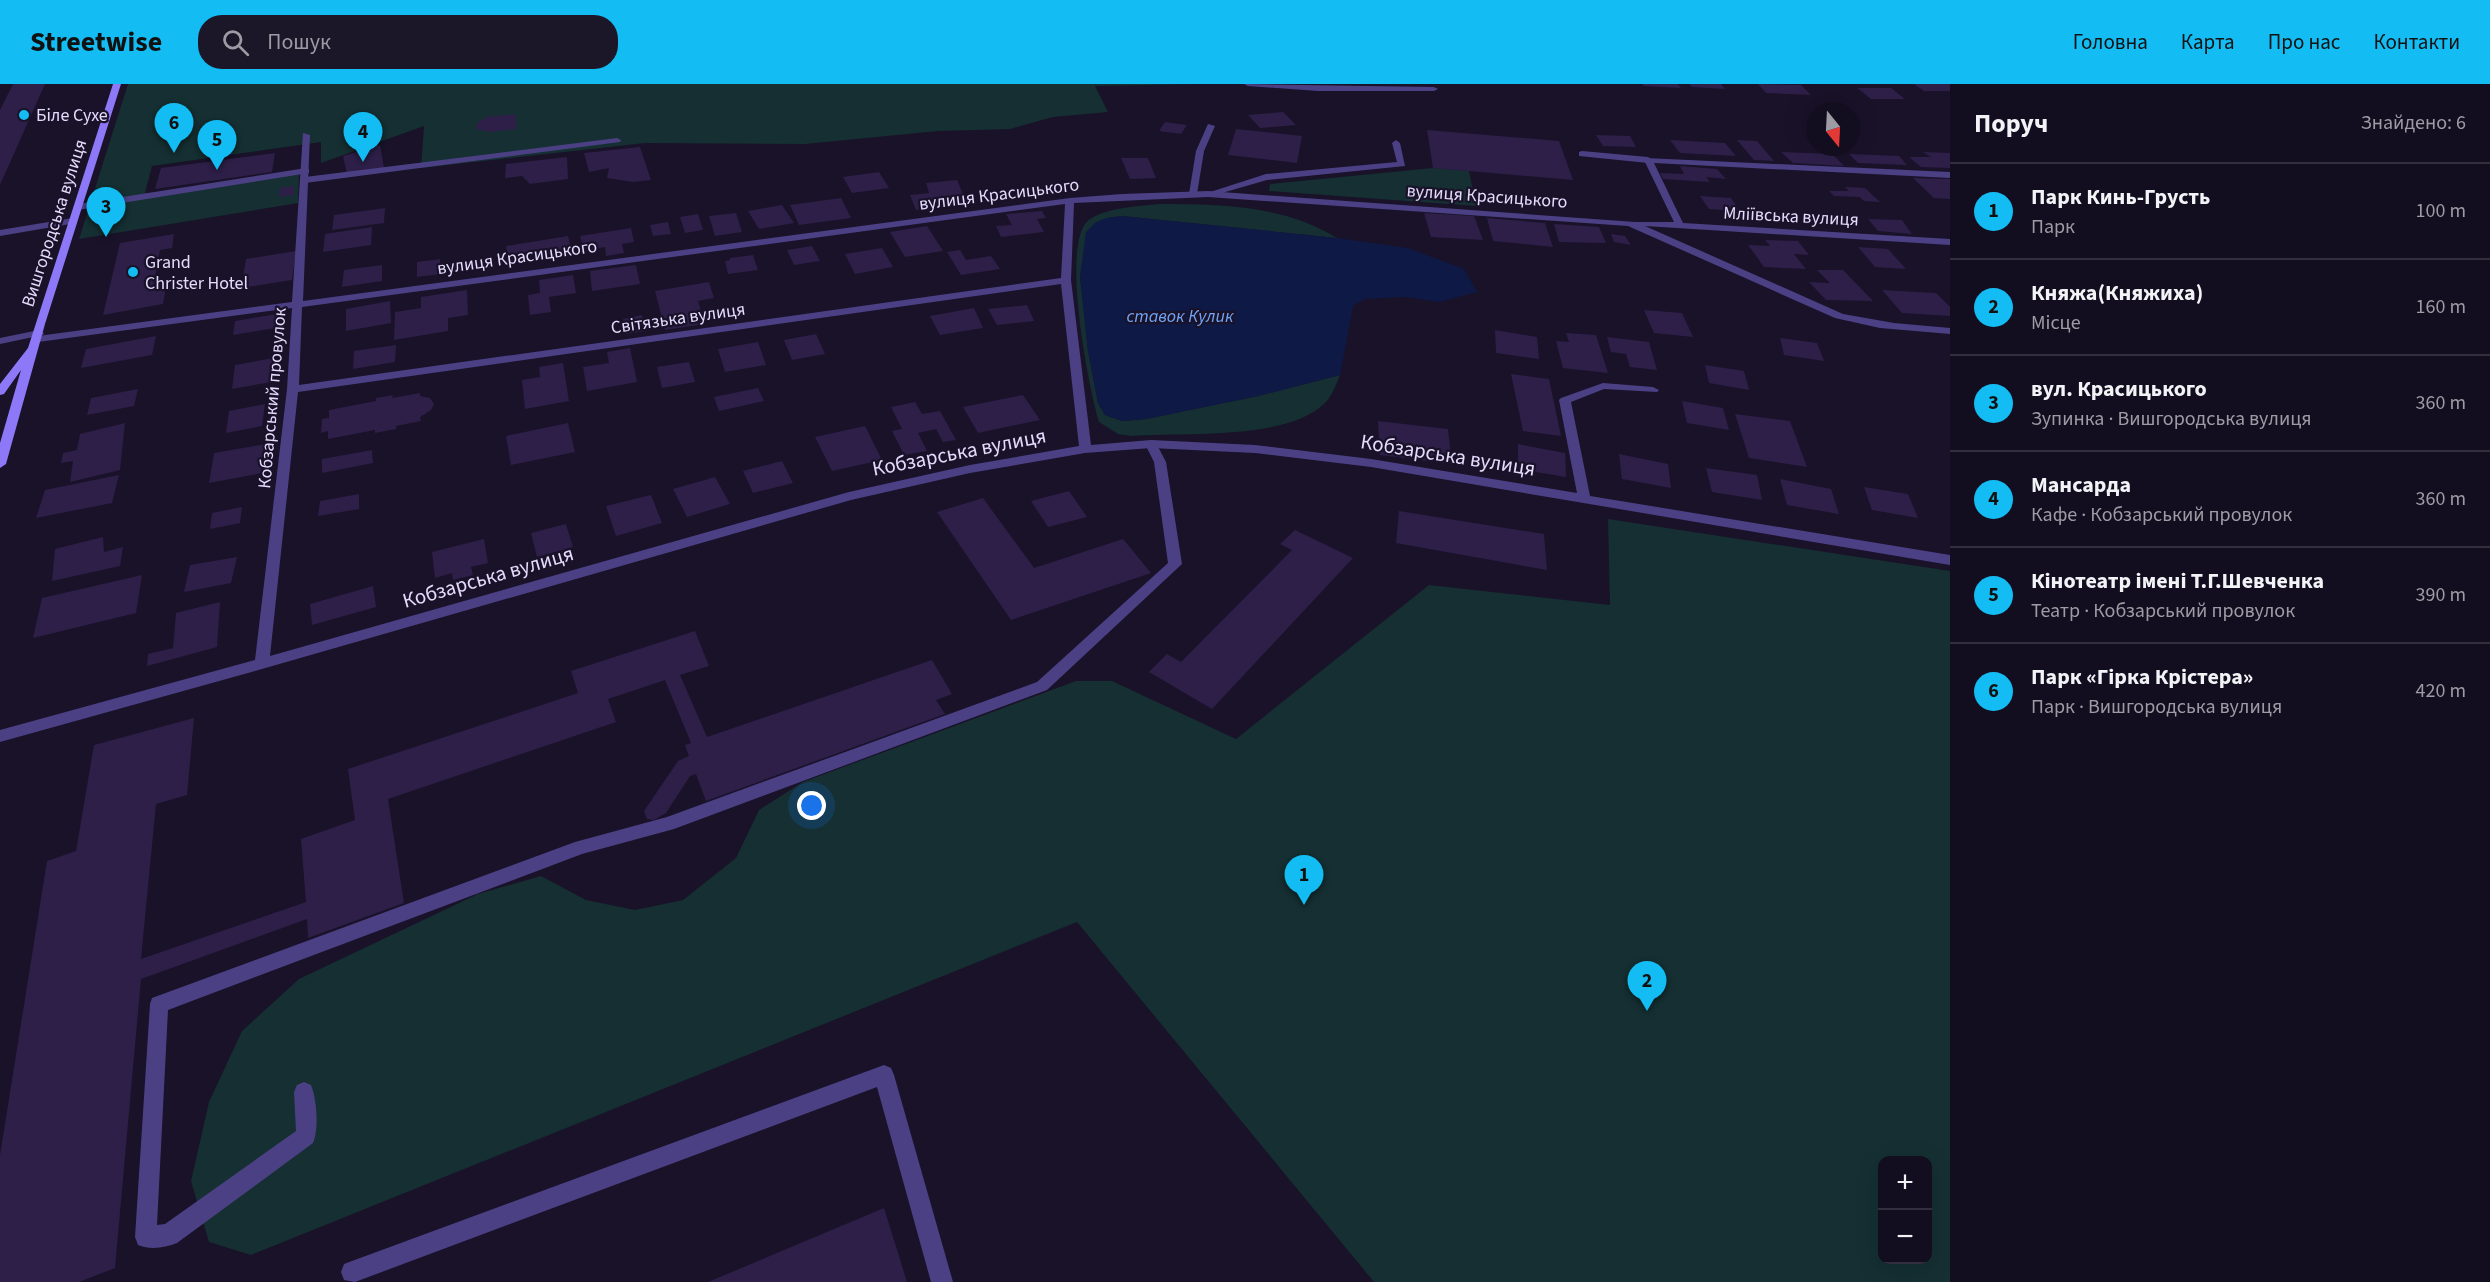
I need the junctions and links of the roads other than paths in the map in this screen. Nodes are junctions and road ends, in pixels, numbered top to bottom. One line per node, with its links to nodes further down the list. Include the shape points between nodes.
1 (117, 84): 15 (main road, Вишгородська вулиця)
2 (1248, 84): 3 (street, via 1318,89)
3 (1434, 89)
4 (1211, 126): 12 (street, via 1200,151)
5 (306, 135): 10 (street, Кобзарський провулок)
6 (618, 140): 10 (street)
7 (1396, 143): 13 (street, via 1402,164 1266,177)
8 (1582, 154): 9 (street)
9 (1648, 160): 11 (street); 18 (street)
10 (306, 175): 15 (street); 22 (street, Кобзарський провулок)
11 (1950, 175)
12 (1193, 194): 13 (street, вулиця Красицького); 14 (street, вулиця Красицького)
13 (1208, 194): 17 (street, вулиця Красицького)
14 (1070, 201): 21 (street); 22 (street, вулиця Красицького)
15 (78, 207): 16 (main road, Вишгородська вулиця)
16 (73, 221): 19 (street); 24 (main road, Вишгородська вулиця)
17 (1630, 223): 18 (street, Мліївська вулиця); 23 (street, вулиця Красицького, via 1839,316 1885,326)
18 (1680, 226): 20 (street, Мліївська вулиця)
19 (0, 233)
20 (1950, 242)
21 (1066, 280): 26 (street, Світязька вулиця); 30 (street)
22 (299, 303): 24 (street, вулиця Красицького); 26 (street, Кобзарський провулок)
23 (1950, 331)
24 (38, 336): 25 (street, вулиця Красицького); 28 (main road, Вишгородська вулиця); 31 (main road, Вишгородська вулиця)
25 (0, 341)
26 (293, 389): 34 (street, Кобзарський провулок)
27 (1653, 390): 32 (street, via 1603,386 1565,400)
28 (0, 392)
29 (1151, 444): 30 (street, Кобзарська вулиця); 32 (street, Кобзарська вулиця, via 1255,449 1359,462); 36 (street, via 1160,462 1175,564 1042,686 668,824 581,847 159,1004 146,1237 169,1235 306,1136)
30 (1085, 449): 34 (street, Кобзарська вулиця, via 849,496)
31 (0, 464)
32 (1584, 499): 33 (street, Кобзарська вулиця)
33 (1950, 560)
34 (262, 664): 35 (street, Кобзарська вулиця)
35 (0, 736)
36 (303, 1092)
37 (352, 1272): 38 (street, via 884,1075)
38 (942, 1282)

